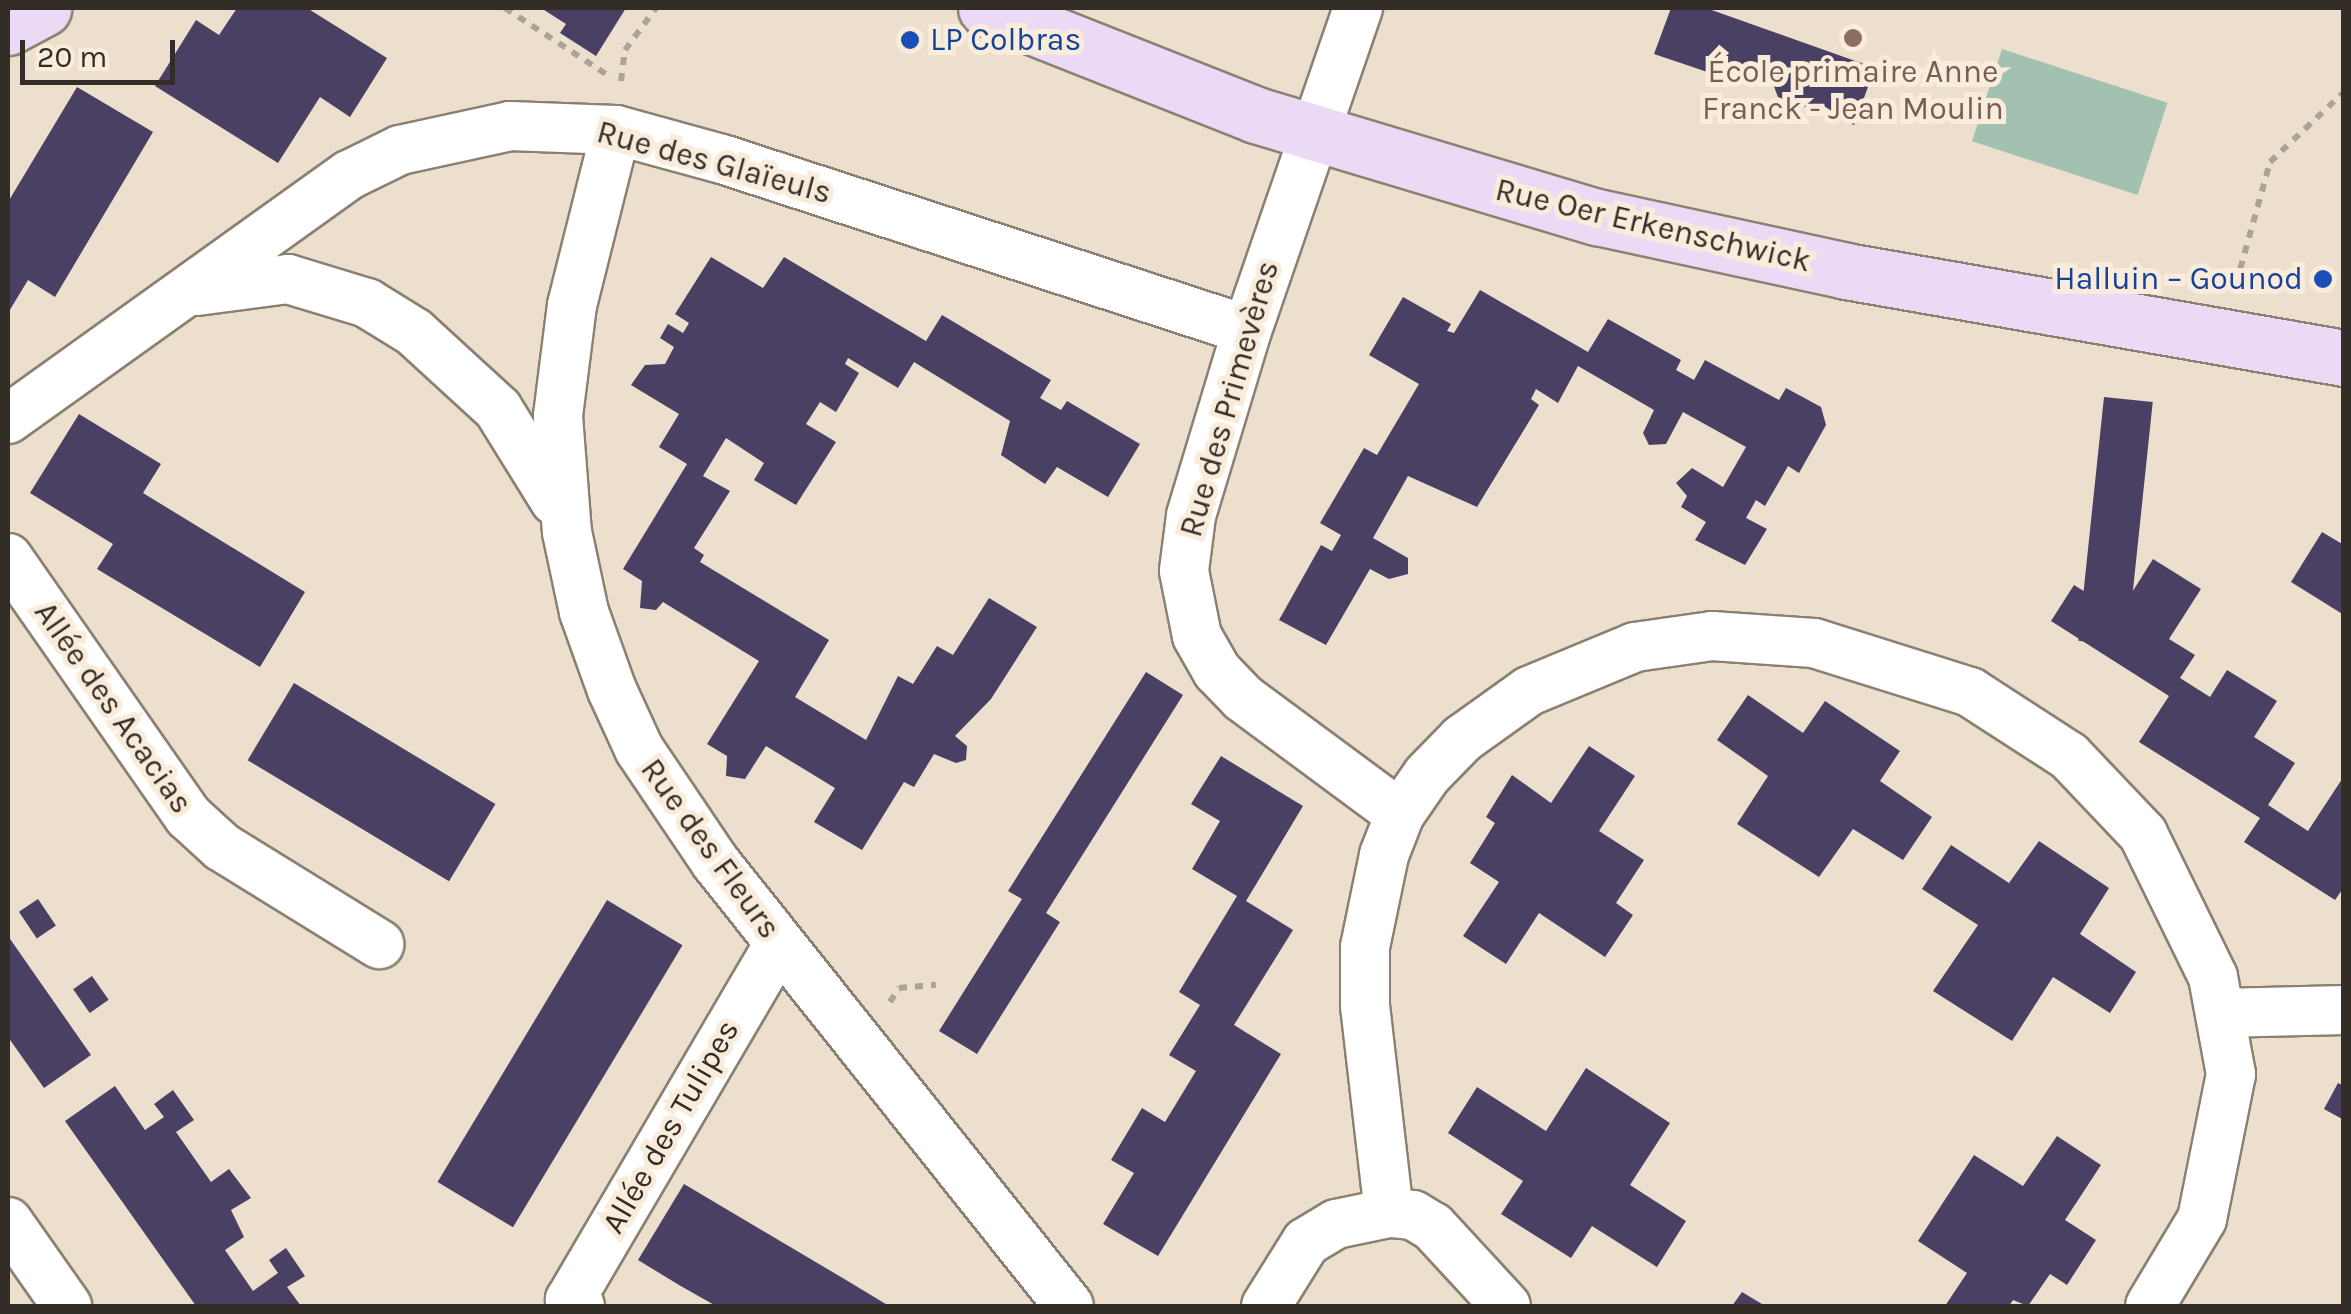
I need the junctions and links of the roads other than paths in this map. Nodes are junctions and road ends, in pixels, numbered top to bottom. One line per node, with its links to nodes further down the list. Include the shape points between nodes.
1 (42, 8): 4 (street)
2 (986, 8): 6 (street, Rue Oer Erkenschwick)
3 (1358, 8): 6 (street, Rue des Primevères)
4 (8, 27)
5 (619, 108): 7 (street, Rue des Glaïeuls, via 400,150 349,175); 8 (street, Rue des Glaïeuls); 11 (street, Rue des Fleurs, via 563,367 558,466)
6 (1314, 134): 8 (street, Rue des Primevères); 9 (street, Rue Oer Erkenschwick, via 1479,186 1724,246)
7 (185, 295): 10 (street, Rue des Glaïeuls); 11 (street, via 288,280 368,303 414,332 498,409 524,442)
8 (1246, 330): 13 (street, Rue des Primevères, via 1188,531 1184,572 1197,636 1243,698)
9 (2344, 358)
10 (8, 418)
11 (567, 532): 15 (street, Rue des Fleurs, via 584,612 639,748)
12 (8, 558): 14 (street, Allée des Acacias, via 198,826)
13 (1400, 814): 17 (street, via 1462,739 1566,672 1673,640 1814,643 1970,692 2069,756 2111,793 2168,878); 18 (street, via 1366,946 1365,1006)
14 (379, 944)
15 (778, 945): 21 (street, Allée des Tulipes, via 570,1300); 22 (street, Rue des Fleurs)
16 (2344, 1010): 17 (street)
17 (2224, 1013): 25 (street, via 2231,1074 2216,1172 2182,1261)
18 (1389, 1214): 23 (street, via 1336,1224 1306,1242); 24 (street, via 1414,1216 1433,1227)
19 (8, 1222): 20 (street)
20 (67, 1306)
21 (580, 1306)
22 (1068, 1306)
23 (1266, 1306)
24 (1506, 1306)
25 (2150, 1306)

